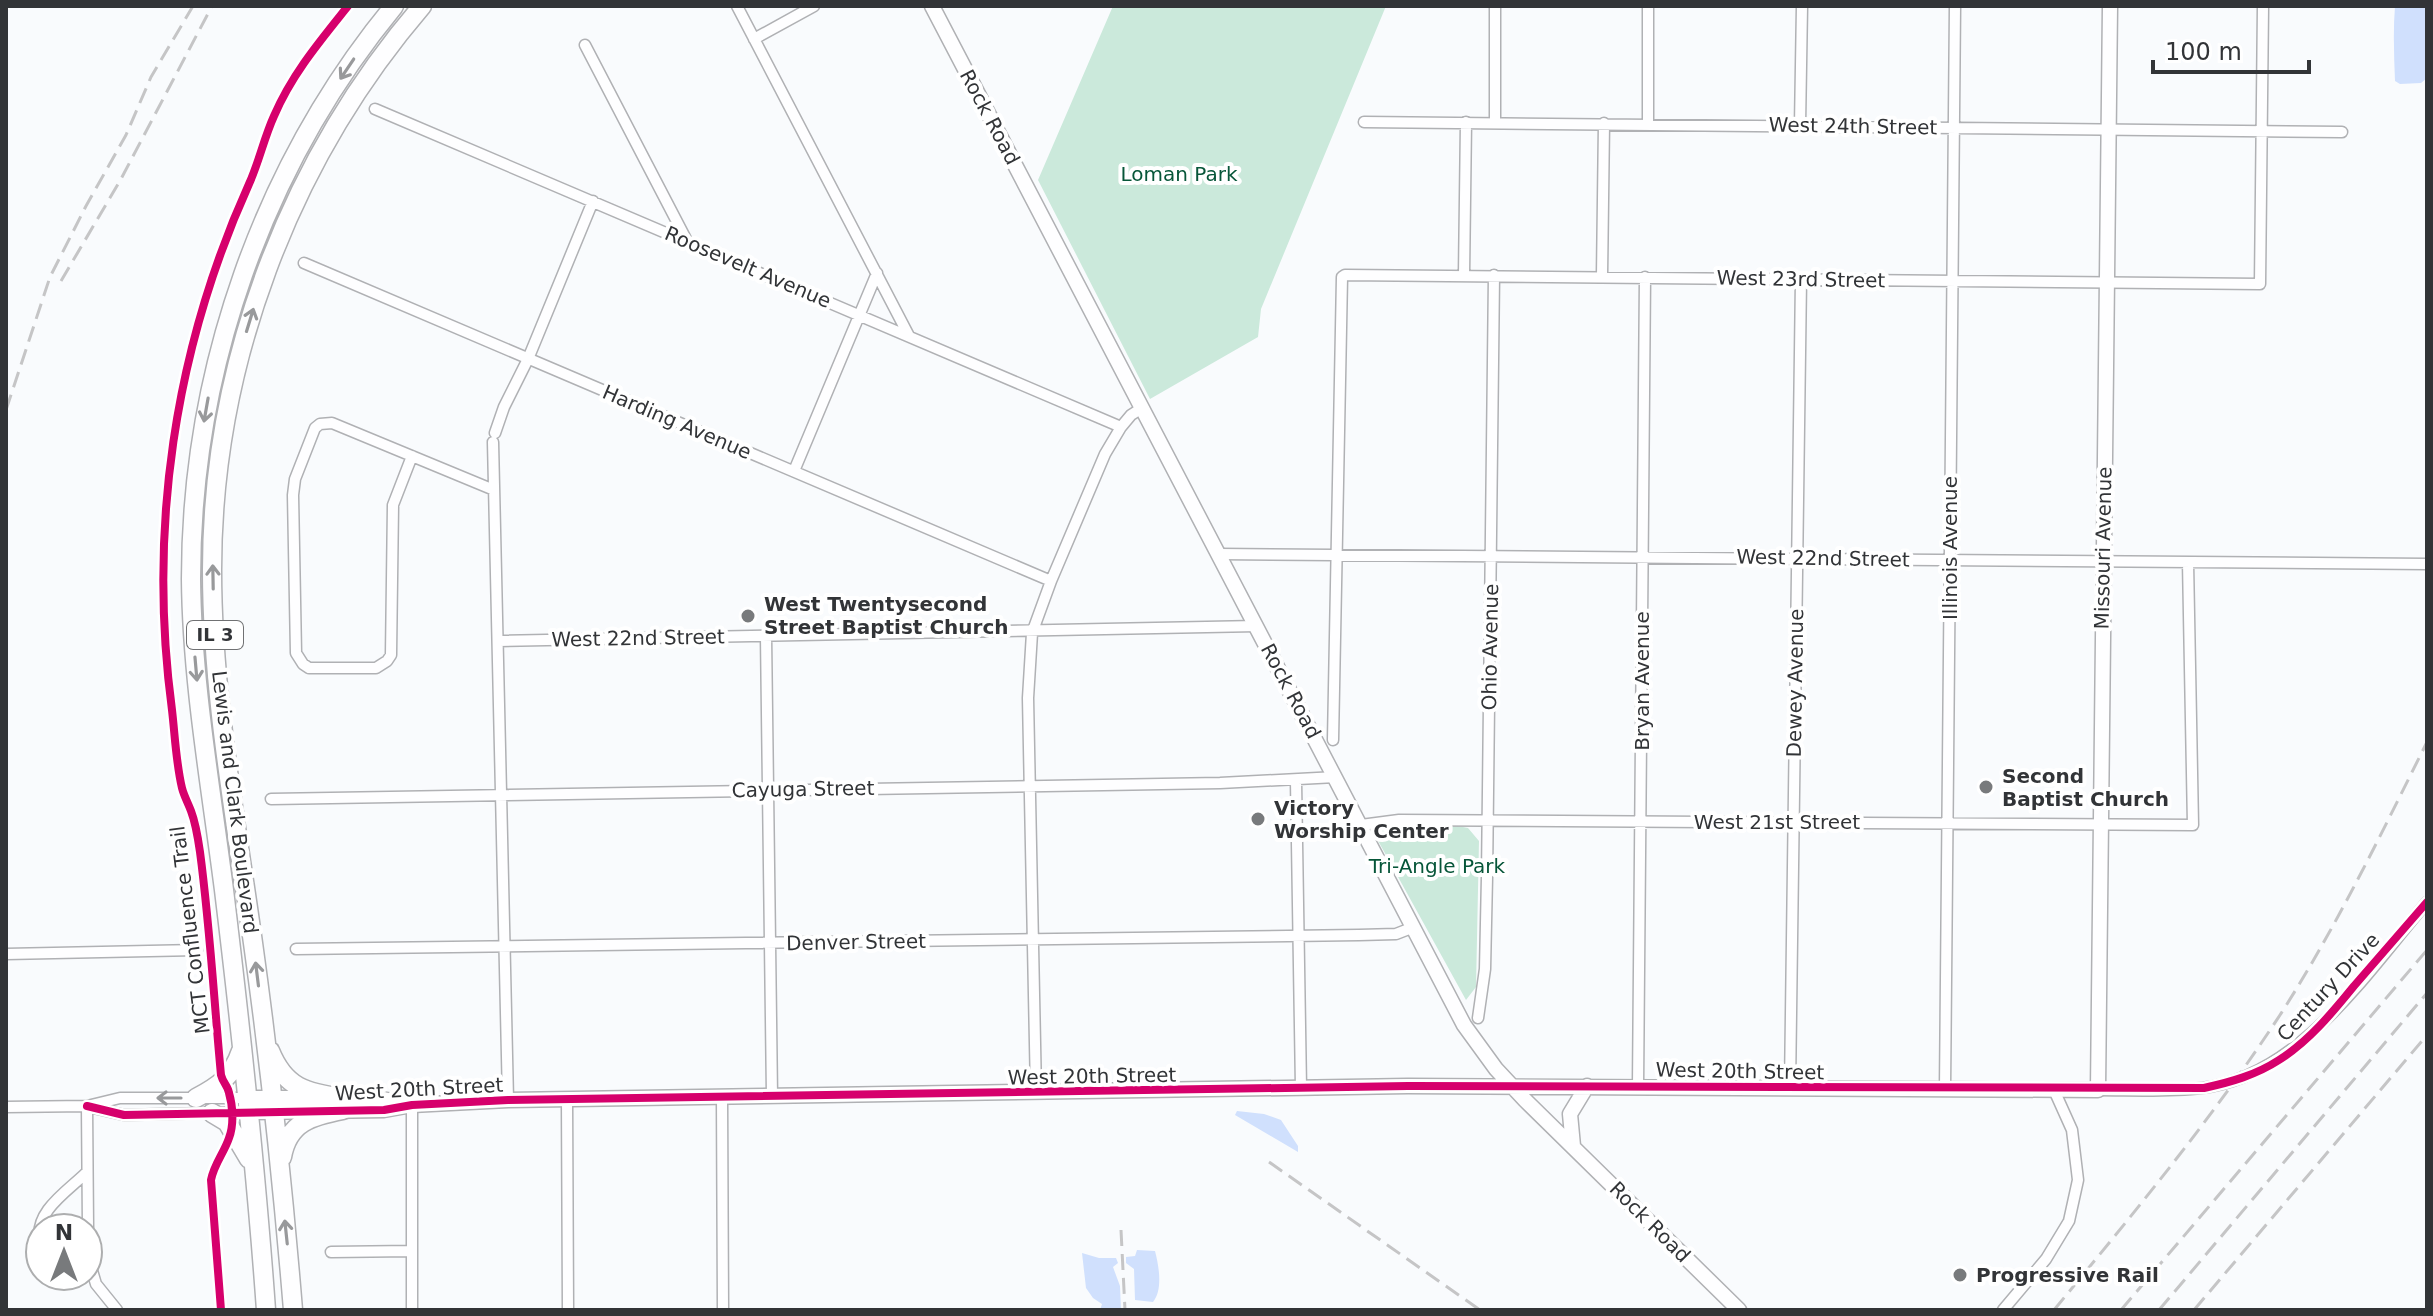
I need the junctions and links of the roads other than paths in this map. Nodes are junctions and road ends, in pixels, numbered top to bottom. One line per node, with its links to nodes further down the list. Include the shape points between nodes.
1 (394, 6): 82 (highway, Lewis and Clark Boulevard / IL 3, one-way to 82, via 334,88 266,215 228,319 201,439 192,529 193,635)
2 (422, 6): 81 (highway, Lewis and Clark Boulevard / IL 3, one-way to 2, via 214,620 213,527 224,430 262,282 297,197 354,96)
3 (737, 6): 12 (street)
4 (814, 6): 12 (street)
5 (932, 6): 39 (street, Rock Road)
6 (1495, 6): 17 (street)
7 (1648, 6): 19 (street)
8 (1802, 6): 20 (street)
9 (1955, 6): 21 (street, Illinois Avenue)
10 (2110, 6): 22 (street, Missouri Avenue)
11 (2263, 6): 23 (street)
12 (754, 39): 28 (street)
13 (585, 45): 26 (street)
14 (375, 109): 25 (street, Roosevelt Avenue)
15 (1364, 122): 16 (street, West 24th Street)
16 (1466, 122): 17 (street, West 24th Street); 29 (street)
17 (1495, 122): 18 (street, West 24th Street)
18 (1604, 123): 19 (street, West 24th Street); 31 (street)
19 (1648, 124): 20 (street, West 24th Street)
20 (1800, 125): 21 (street, West 24th Street)
21 (1954, 128): 22 (street, West 24th Street); 34 (street, Illinois Avenue)
22 (2108, 130): 23 (street, West 24th Street); 35 (street, Missouri Avenue)
23 (2262, 132): 24 (street, West 24th Street); 35 (street, West 23rd Street, via 2260,284)
24 (2342, 132)
25 (593, 201): 26 (street, Roosevelt Avenue); 38 (street)
26 (687, 241): 36 (street, Roosevelt Avenue)
27 (304, 263): 38 (street, Harding Avenue)
28 (877, 273): 36 (street); 37 (street)
29 (1464, 275): 30 (street, West 23rd Street); 45 (street, West 23rd Street, via 1342,277)
30 (1494, 275): 31 (street, West 23rd Street); 46 (street, Ohio Avenue)
31 (1602, 276): 32 (street, West 23rd Street)
32 (1645, 277): 33 (street, West 23rd Street); 47 (street, Bryan Avenue)
33 (1801, 279): 34 (street, West 23rd Street); 48 (street, Dewey Avenue)
34 (1953, 281): 35 (street, West 23rd Street); 49 (street, Illinois Avenue)
35 (2106, 283): 50 (street, Missouri Avenue)
36 (860, 314): 37 (street, Roosevelt Avenue); 42 (street)
37 (909, 336): 40 (street, Roosevelt Avenue)
38 (528, 359): 42 (street, Harding Avenue); 43 (street, via 494,438)
39 (1142, 408): 40 (street); 44 (street, Rock Road)
40 (1121, 427): 53 (street)
41 (412, 456): 41 (street, via 332,423 320,424 311,433 293,495 296,653 309,668 376,668 391,655 393,505); 43 (street)
42 (794, 471): 53 (street, Harding Avenue)
43 (494, 490): 57 (street)
44 (1219, 554): 45 (street, West 22nd Street); 54 (street, Rock Road)
45 (1336, 554): 46 (street, West 22nd Street); 58 (street)
46 (1491, 555): 47 (street, West 22nd Street); 65 (street, Ohio Avenue)
47 (1643, 556): 48 (street, West 22nd Street); 66 (street, Bryan Avenue)
48 (1796, 558): 49 (street, West 22nd Street); 67 (street, Dewey Avenue)
49 (1950, 559): 50 (street, West 22nd Street); 68 (street, Illinois Avenue)
50 (2103, 560): 51 (street, West 22nd Street); 70 (street, Missouri Avenue)
51 (2188, 562): 52 (street, West 22nd Street); 70 (street, West 21st Street, via 2193,825)
52 (2427, 564)
53 (1051, 581): 55 (street)
54 (1257, 626): 55 (street, West 22nd Street); 59 (street, Rock Road)
55 (1032, 632): 56 (street, West 22nd Street); 61 (street)
56 (766, 636): 57 (street, West 22nd Street); 62 (street)
57 (499, 641): 63 (street)
58 (1333, 740)
59 (1336, 777): 60 (street, Cayuga Street); 69 (street, Rock Road)
60 (1296, 781): 61 (street, Cayuga Street); 73 (street)
61 (1030, 786): 62 (street, Cayuga Street); 74 (street)
62 (767, 790): 63 (street, Cayuga Street); 75 (street)
63 (502, 794): 64 (street, Cayuga Street); 76 (street)
64 (271, 799)
65 (1488, 820): 66 (street, West 21st Street); 69 (street, West 21st Street); 80 (street, Ohio Avenue, via 1485,969)
66 (1642, 820): 67 (street, West 21st Street); 85 (street, Bryan Avenue)
67 (1793, 822): 68 (street, West 21st Street); 86 (street, Dewey Avenue)
68 (1948, 824): 70 (street, West 21st Street); 88 (street, Illinois Avenue)
69 (1361, 825): 72 (street, Rock Road)
70 (2101, 825): 90 (street, Missouri Avenue)
71 (2427, 902): 90 (street, Century Drive, via 2322,1023 2281,1059 2204,1088)
72 (1414, 927): 73 (street, Denver Street, via 1396,934); 83 (street, Rock Road, via 1464,1025)
73 (1299, 936): 74 (street, Denver Street); 87 (street)
74 (1033, 939): 75 (street, Denver Street); 91 (street)
75 (769, 944): 76 (street, Denver Street); 92 (street)
76 (505, 947): 77 (street, Denver Street); 96 (street)
77 (296, 949)
78 (197, 950): 79 (street)
79 (6, 954)
80 (1478, 1018)
81 (265, 1041): 97 (highway, via 292,1083); 99 (highway, Lewis and Clark Boulevard / IL 3)
82 (242, 1049): 94 (highway, via 223,1083); 98 (highway, Lewis and Clark Boulevard / IL 3)
83 (1512, 1086): 84 (street, West 20th Street); 87 (street, West 20th Street); 104 (street, Rock Road)
84 (1587, 1086): 85 (street, West 20th Street); 104 (street, via 1570,1114)
85 (1638, 1086): 86 (street, West 20th Street)
86 (1790, 1087): 88 (street, West 20th Street)
87 (1301, 1088): 91 (street, West 20th Street)
88 (1945, 1089): 89 (street, West 20th Street)
89 (2054, 1090): 90 (street, West 20th Street); 120 (street, via 2072,1130 2078,1180 2069,1221 2046,1259)
90 (2098, 1090)
91 (1036, 1093): 92 (street, West 20th Street)
92 (772, 1096): 93 (street, West 20th Street)
93 (722, 1097): 95 (street, West 20th Street); 118 (street)
94 (196, 1098): 98 (street, West 20th Street); 101 (street, West 20th Street, one-way to 101, via 120,1098)
95 (567, 1099): 96 (street, West 20th Street); 117 (street)
96 (508, 1100): 100 (street, West 20th Street)
97 (343, 1104): 99 (street, West 20th Street); 100 (street, West 20th Street, via 376,1098); 106 (highway, via 302,1120 293,1129)
98 (248, 1105): 99 (street, West 20th Street); 103 (street, West 20th Street); 107 (highway, Lewis and Clark Boulevard / IL 3)
99 (272, 1105): 106 (highway, Lewis and Clark Boulevard / IL 3)
100 (412, 1105): 110 (street)
101 (87, 1106): 102 (street, West 20th Street); 103 (street, West 20th Street, via 124,1115); 105 (street)
102 (6, 1107)
103 (212, 1113): 107 (highway, via 239,1139)
104 (1573, 1147): 119 (street, Rock Road)
105 (87, 1172): 108 (street); 109 (street)
106 (280, 1172): 115 (highway, Lewis and Clark Boulevard / IL 3, one-way to 106)
107 (255, 1175): 114 (highway, Lewis and Clark Boulevard / IL 3)
108 (45, 1212)
109 (88, 1212)
110 (411, 1251): 111 (street); 116 (street)
111 (331, 1252)
112 (102, 1292): 113 (street)
113 (117, 1310)
114 (266, 1310)
115 (293, 1310)
116 (412, 1310)
117 (568, 1310)
118 (723, 1310)
119 (1739, 1310)
120 (2003, 1310)

